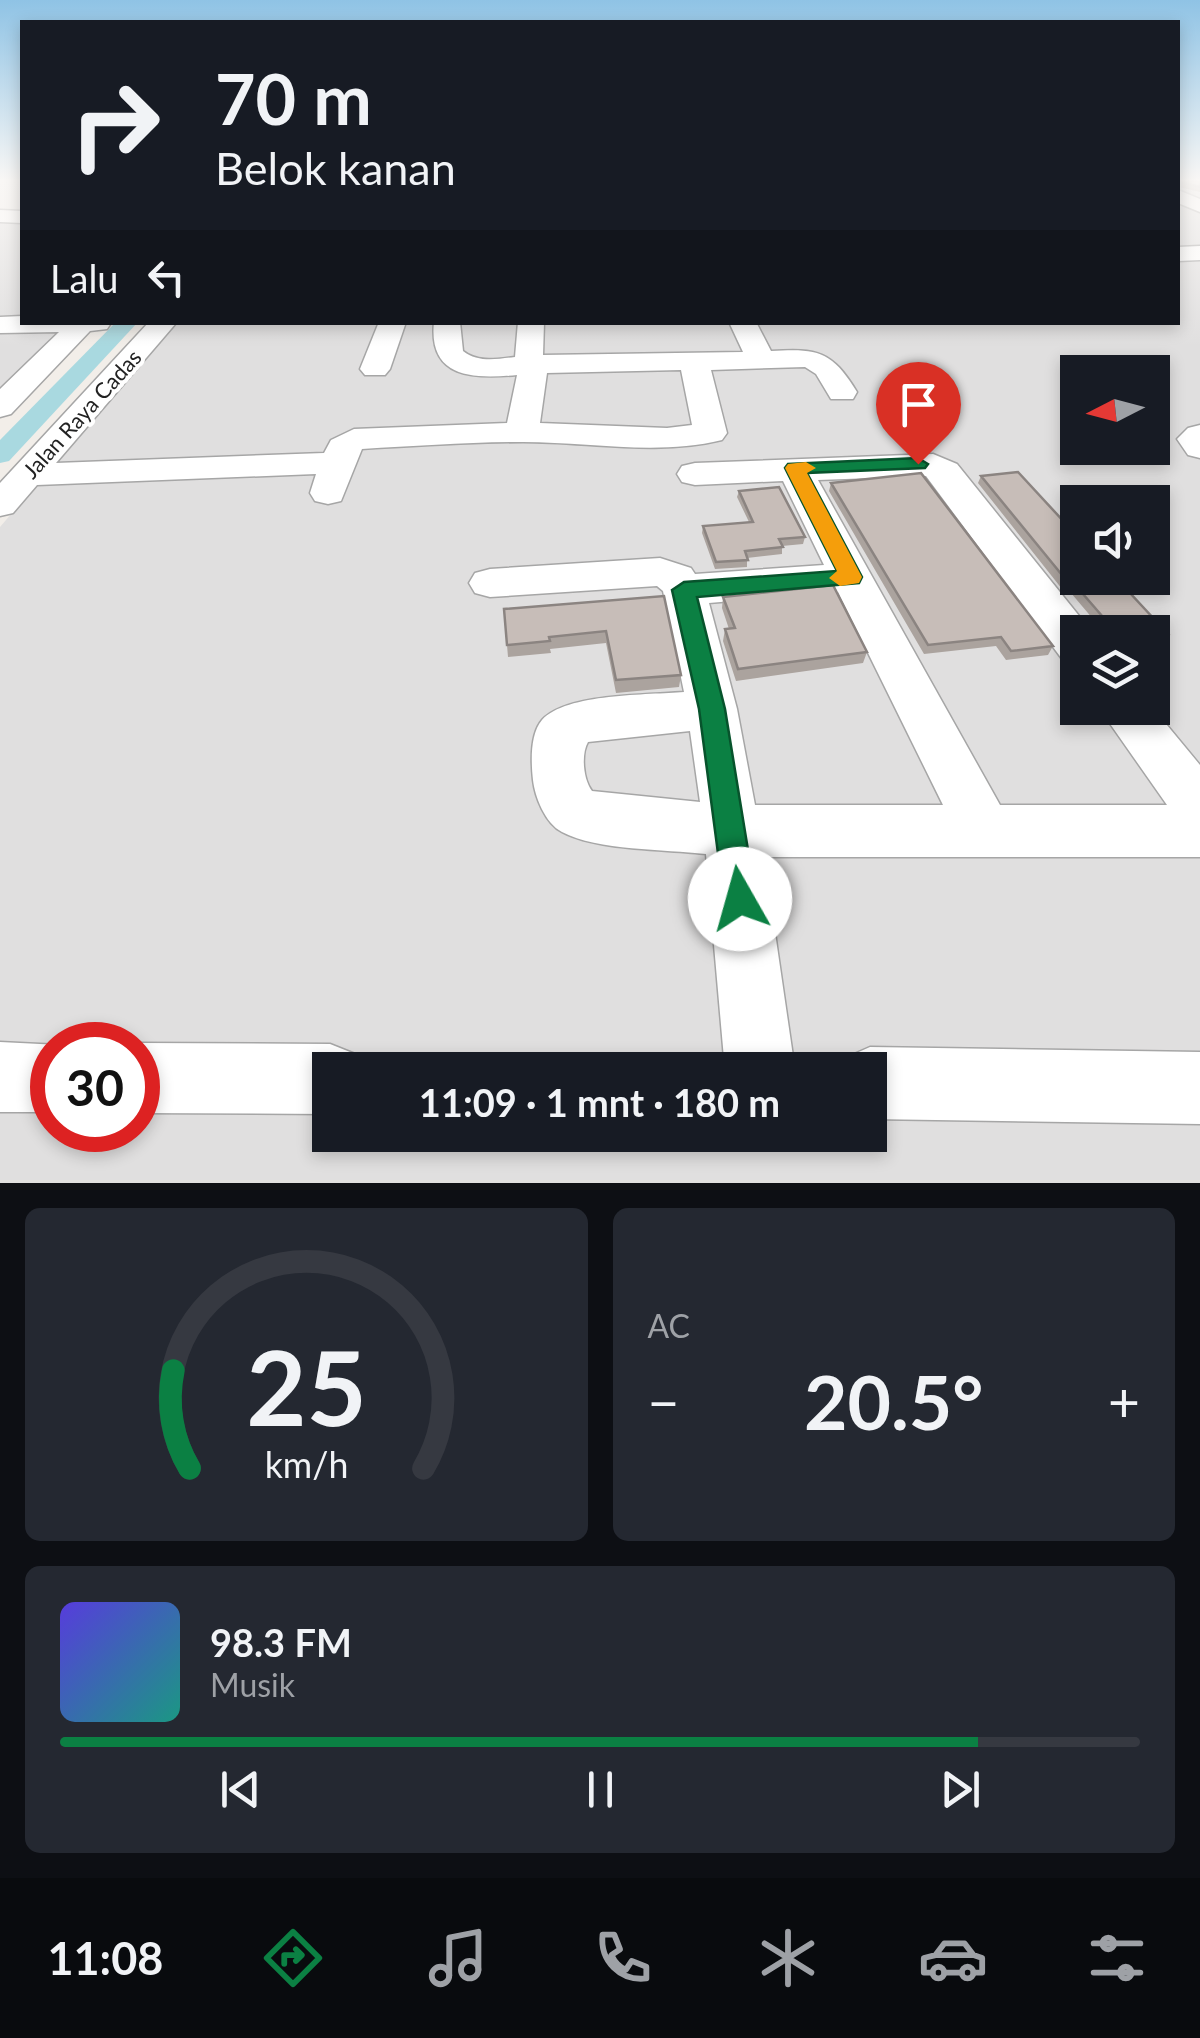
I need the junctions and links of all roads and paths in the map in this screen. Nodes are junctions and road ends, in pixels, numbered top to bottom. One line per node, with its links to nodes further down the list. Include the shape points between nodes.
1 (82, 325): 12 (street)
2 (161, 325): 18 (street, Jalan Raya Cadas)
3 (392, 325): 10 (street)
4 (447, 325): 9 (street, via 447,347 466,366)
5 (530, 325): 9 (street)
6 (744, 325): 8 (street)
7 (694, 360): 8 (street); 9 (street); 13 (street, via 710,434)
8 (762, 360): 11 (street, via 823,362)
9 (534, 364): 13 (street)
10 (375, 369)
11 (842, 392)
12 (0, 407)
13 (522, 432): 18 (street, via 354,439 343,447 333,478)
14 (1200, 435): 15 (street, via 1194,439)
15 (1200, 448)
16 (794, 468): 17 (street); 20 (street); 23 (street, via 938,468)
17 (695, 474)
18 (27, 475): 19 (street, Jalan Raya Cadas)
19 (0, 505)
20 (851, 577): 22 (street); 27 (street)
21 (490, 584): 22 (street, via 660,572)
22 (684, 590): 24 (street)
23 (1060, 623)
24 (712, 709): 28 (street); 28 (street, via 566,728 559,746 563,798 583,815)
25 (1137, 725): 26 (street)
26 (1200, 806)
27 (984, 830): 28 (street); 29 (street)
28 (732, 831): 30 (street)
29 (1200, 831)
30 (758, 1052)
31 (0, 1077): 32 (street)
32 (30, 1077)
33 (160, 1078): 34 (street)
34 (312, 1079)
35 (887, 1082): 36 (street)
36 (1200, 1088)

